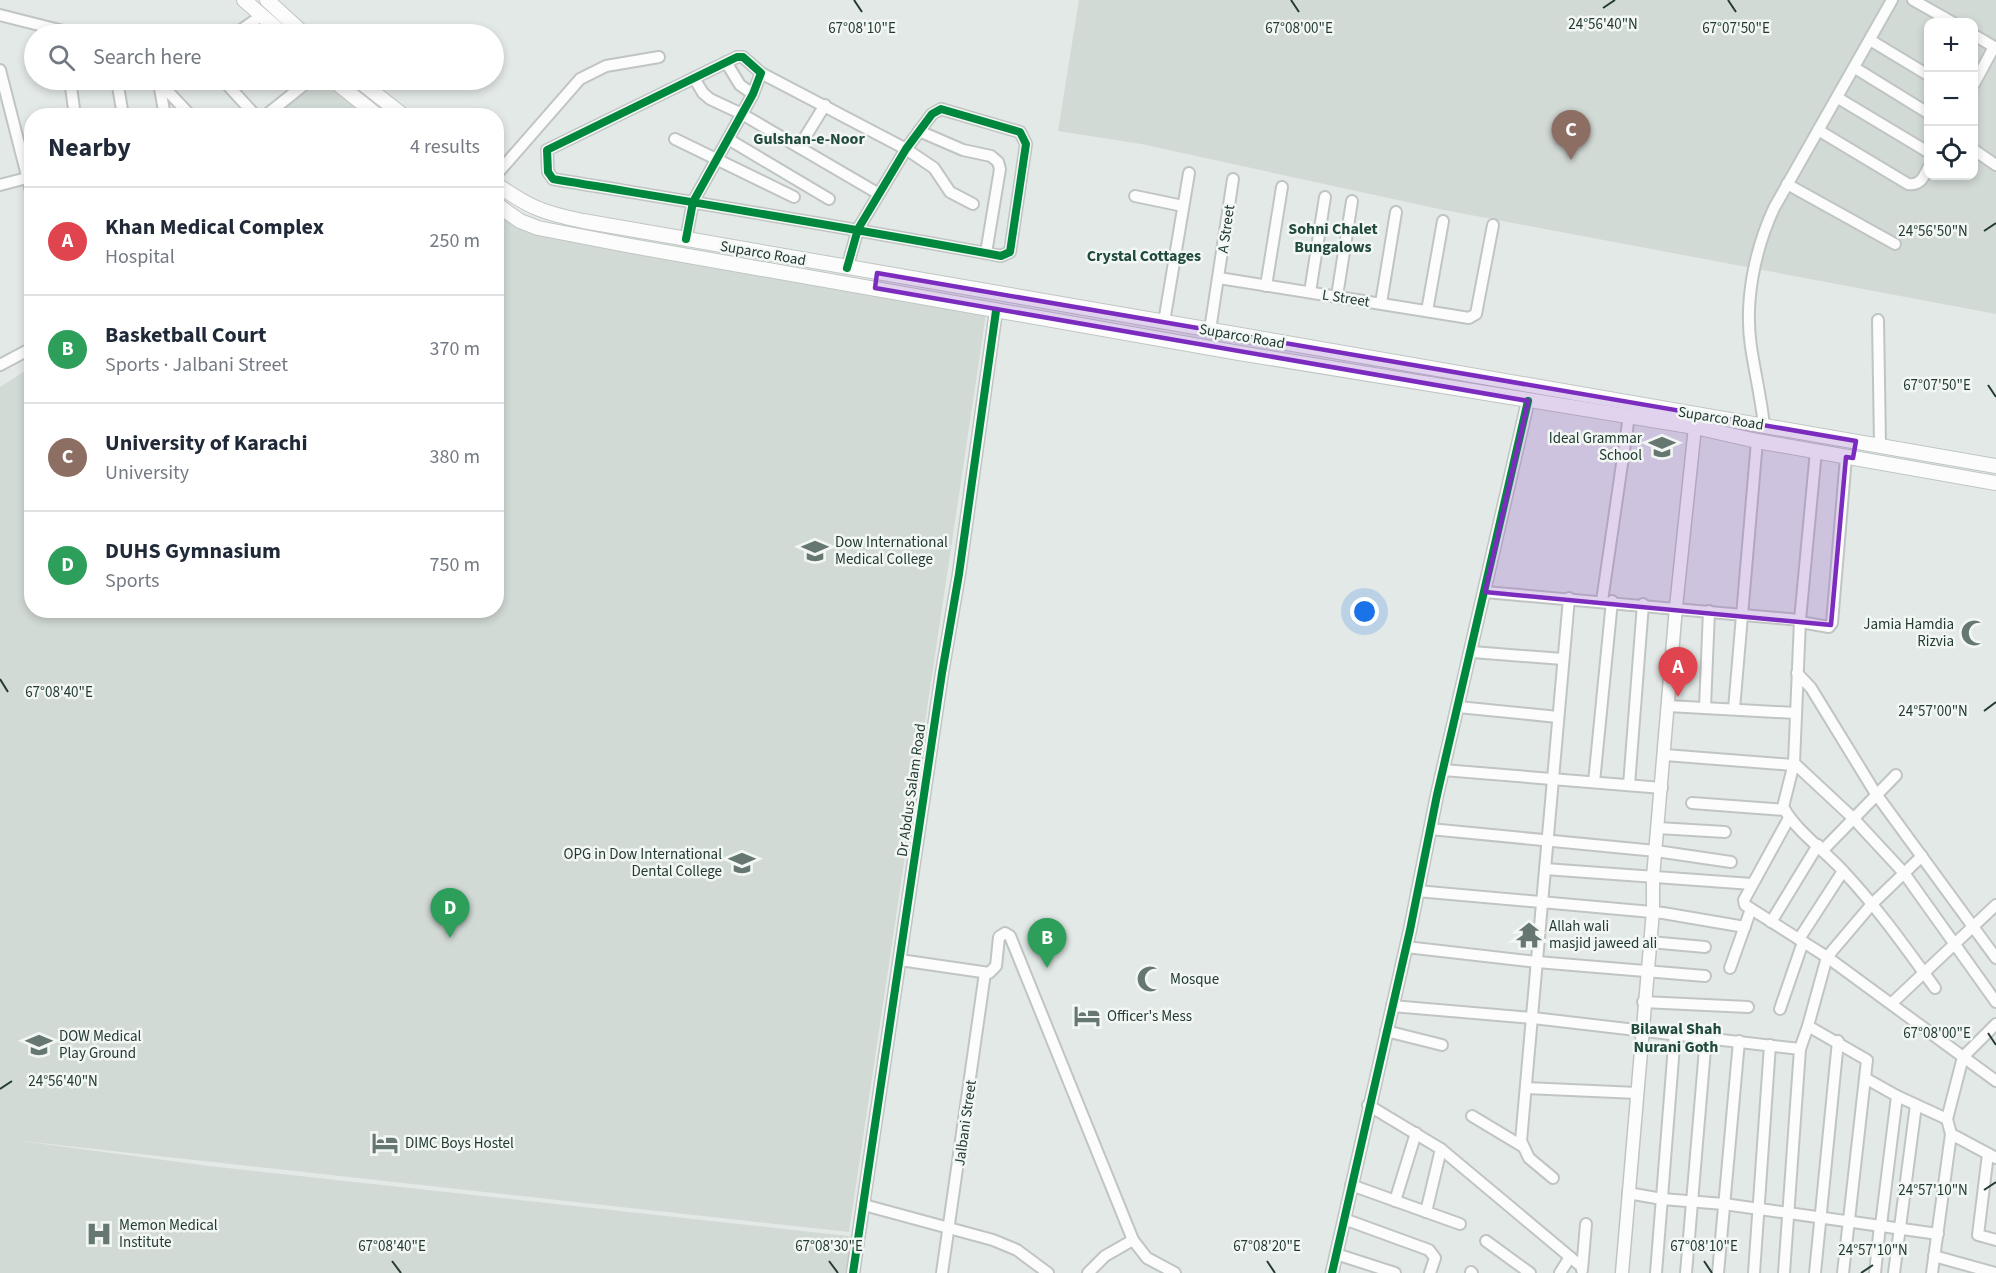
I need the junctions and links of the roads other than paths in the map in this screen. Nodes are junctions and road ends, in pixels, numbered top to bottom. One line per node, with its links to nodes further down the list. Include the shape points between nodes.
1 (244, 0): 6 (main road)
2 (267, 0): 11 (main road)
3 (1892, 0): 13 (street)
4 (1913, 0): 7 (street)
5 (0, 15): 8 (street)
6 (261, 16): 9 (street); 10 (main road)
7 (1945, 18)
8 (32, 24)
9 (249, 24)
10 (271, 24)
11 (293, 24)
12 (1978, 37): 14 (street)
13 (1870, 40): 17 (street); 19 (street)
14 (1995, 47): 21 (street)
15 (659, 57): 56 (street, via 606,66 580,79)
16 (726, 62): 20 (street, via 742,57); 22 (street); 32 (street, via 740,85)
17 (1855, 68): 33 (street); 43 (street)
18 (0, 70): 23 (street)
19 (1924, 72)
20 (761, 73): 32 (street); 34 (street)
21 (1978, 77)
22 (694, 78): 44 (street, via 710,99); 71 (street, via 549,149 546,154 553,179)
23 (2, 87): 49 (street)
24 (71, 90): 35 (street)
25 (119, 90): 36 (street)
26 (161, 90): 37 (street)
27 (167, 90): 38 (street)
28 (232, 90): 39 (street)
29 (298, 90): 40 (street)
30 (346, 90): 41 (main road)
31 (371, 90): 42 (main road)
32 (753, 94): 44 (street)
33 (1838, 98): 45 (street); 51 (street)
34 (825, 105): 50 (street); 52 (street)
35 (74, 108)
36 (122, 108)
37 (164, 108)
38 (184, 108)
39 (249, 108)
40 (275, 108)
41 (368, 108)
42 (394, 108)
43 (1924, 110)
44 (742, 114): 48 (street); 50 (street)
45 (1818, 130): 58 (street, via 1908,184); 61 (street)
46 (919, 131): 52 (street); 81 (street, via 963,150 992,156 998,162); 81 (street, via 941,109 1013,128 1024,138 1010,252 1000,256)
47 (675, 139): 54 (street)
48 (728, 139): 54 (street); 69 (street)
49 (24, 145)
50 (799, 147): 65 (street)
51 (1924, 149)
52 (906, 150): 65 (street); 72 (street, via 934,168 950,192)
53 (1978, 153): 55 (street)
54 (717, 159): 67 (street); 71 (street)
55 (1996, 165)
56 (504, 166)
57 (1189, 174): 73 (street)
58 (1924, 178)
59 (24, 179): 62 (street)
60 (1233, 179): 84 (street, A Street)
61 (1787, 184): 80 (street); 102 (street, via 1762,235 1749,298 1750,346)
62 (0, 185)
63 (1282, 187): 85 (street)
64 (504, 190): 79 (main road, Suparco Road, via 541,212)
65 (879, 194): 78 (street)
66 (1135, 195): 73 (street)
67 (794, 196)
68 (1325, 197): 87 (street)
69 (829, 199)
70 (1352, 201): 88 (street)
71 (693, 202): 78 (street); 79 (street)
72 (973, 204)
73 (1184, 206): 93 (street)
74 (504, 210): 86 (main road, Suparco Road, via 538,228)
75 (1396, 212): 89 (street)
76 (1443, 221): 90 (street)
77 (1493, 225): 90 (street, L Street, via 1473,317)
78 (858, 229): 81 (street); 82 (street)
79 (686, 239): 82 (main road, Suparco Road)
80 (1895, 243)
81 (986, 253)
82 (847, 268): 83 (main road, Suparco Road)
83 (878, 273): 86 (main road); 93 (main road, Suparco Road)
84 (1219, 278): 85 (street, L Street); 94 (street, A Street)
85 (1266, 286): 87 (street, L Street)
86 (875, 288): 91 (main road, Suparco Road)
87 (1310, 292): 88 (street, L Street)
88 (1337, 296): 89 (street, L Street)
89 (1381, 303): 90 (street, L Street)
90 (1427, 310)
91 (996, 311): 97 (main road, Suparco Road); 169 (street, Dr Abdus Salam Road)
92 (1878, 320): 106 (street)
93 (1164, 322): 94 (main road, Suparco Road)
94 (1210, 330): 95 (main road, Suparco Road)
95 (1306, 348): 97 (main road); 101 (main road, Suparco Road)
96 (24, 352): 98 (street)
97 (1304, 363): 99 (main road, Suparco Road)
98 (0, 365)
99 (1528, 401): 100 (main road, Suparco Road); 111 (street)
100 (1629, 416): 101 (main road, Suparco Road); 113 (street)
101 (1677, 418): 102 (main road, Suparco Road); 103 (main road, Suparco Road)
102 (1764, 425): 105 (main road, Suparco Road)
103 (1695, 427): 104 (main road, Suparco Road); 115 (street)
104 (1756, 441): 107 (main road, Suparco Road); 117 (street)
105 (1856, 441): 106 (main road, Suparco Road); 108 (main road)
106 (1880, 445): 109 (main road, Suparco Road)
107 (1816, 451): 108 (main road, Suparco Road); 118 (street)
108 (1849, 458): 110 (main road, Suparco Road); 118 (street, via 1832,623 1829,627)
109 (1996, 466)
110 (1996, 483)
111 (1485, 592): 112 (street); 119 (street)
112 (1569, 598): 113 (street); 120 (street)
113 (1607, 601): 114 (street); 133 (street)
114 (1643, 604): 115 (street); 134 (street)
115 (1676, 607): 116 (street); 122 (street)
116 (1709, 611): 117 (street); 124 (street)
117 (1742, 614): 118 (street); 125 (street)
118 (1800, 621): 121 (street)
119 (1472, 652): 120 (street); 123 (street)
120 (1563, 659): 127 (street)
121 (1797, 673): 126 (street); 136 (street)
122 (1668, 706): 124 (street); 128 (street)
123 (1458, 707): 127 (street); 130 (street)
124 (1705, 707): 125 (street)
125 (1734, 709): 126 (street)
126 (1796, 713): 129 (street)
127 (1558, 717): 132 (street)
128 (1665, 755): 129 (street); 135 (street)
129 (1793, 764): 138 (street, via 1785,793); 139 (street)
130 (1443, 771): 132 (street); 141 (street)
131 (1896, 775): 136 (street)
132 (1554, 778): 133 (street); 143 (street)
133 (1594, 782): 134 (street)
134 (1629, 785): 135 (street)
135 (1662, 788): 140 (street)
136 (1876, 794): 139 (street); 146 (street)
137 (1692, 803): 138 (street)
138 (1787, 814): 144 (street); 152 (street)
139 (1853, 818): 144 (street); 150 (street)
140 (1658, 828): 142 (street); 145 (street)
141 (1430, 829): 143 (street); 153 (street)
142 (1725, 832)
143 (1548, 841): 145 (street); 148 (street)
144 (1820, 848): 149 (street); 159 (street)
145 (1656, 851): 147 (street); 151 (street)
146 (1923, 856): 150 (street); 160 (street)
147 (1731, 862)
148 (1545, 869): 151 (street); 154 (street)
149 (1843, 871): 155 (street); 162 (street)
150 (1904, 873): 155 (street); 164 (street)
151 (1653, 877): 152 (street); 158 (street)
152 (1752, 884): 157 (street, via 1744,902)
153 (1418, 891): 154 (street); 165 (street)
154 (1542, 902): 158 (street); 170 (street)
155 (1872, 904): 167 (street); 173 (street)
156 (1996, 905): 160 (street)
157 (1751, 909): 159 (street); 161 (street)
158 (1653, 911): 161 (street); 163 (street)
159 (1771, 922): 162 (street)
160 (1972, 925): 164 (street); 168 (street)
161 (1745, 927): 171 (street)
162 (1801, 941): 167 (street); 182 (street)
163 (1650, 942): 166 (street); 172 (street)
164 (1954, 942): 173 (street); 178 (street)
165 (1406, 946): 170 (street); 180 (street)
166 (1705, 947)
167 (1827, 957): 179 (street); 185 (street)
168 (1996, 958)
169 (900, 960): 174 (street); 217 (street, Dr Abdus Salam Road)
170 (1537, 962): 172 (street); 183 (street)
171 (1730, 968)
172 (1646, 971): 175 (street); 177 (street)
173 (1923, 972): 176 (street); 179 (street)
174 (985, 973): 227 (street, Jalbani Street); 230 (street, via 996,966 999,937 1008,934 1017,947)
175 (1705, 976)
176 (1935, 988)
177 (1644, 1002): 181 (street); 186 (street)
178 (1996, 1002)
179 (1892, 1003): 195 (street)
180 (1392, 1006): 183 (street); 187 (street)
181 (1748, 1007)
182 (1780, 1009)
183 (1533, 1018): 186 (street); 198 (street)
184 (1996, 1024): 195 (street)
185 (1808, 1026): 191 (street); 194 (street)
186 (1641, 1029): 188 (street); 199 (street)
187 (1386, 1031): 192 (street); 201 (street)
188 (1675, 1034): 189 (street); 213 (street)
189 (1706, 1037): 190 (street); 215 (street)
190 (1739, 1041): 193 (street); 216 (street)
191 (1838, 1041): 196 (street, via 1868,1060); 221 (street)
192 (1442, 1045)
193 (1770, 1045): 194 (street); 218 (street)
194 (1800, 1049): 220 (street)
195 (1963, 1057): 197 (street); 204 (street)
196 (1865, 1078): 200 (street); 223 (street)
197 (1996, 1081)
198 (1526, 1088): 199 (street); 207 (street)
199 (1637, 1093): 212 (street)
200 (1897, 1096): 202 (street); 226 (street)
201 (1368, 1105): 205 (street); 211 (street)
202 (1916, 1105): 204 (street); 228 (street)
203 (1472, 1116): 207 (street)
204 (1947, 1119): 206 (street)
205 (1416, 1133): 208 (street); 214 (street)
206 (1951, 1134): 209 (street); 229 (street)
207 (1522, 1146): 210 (street, via 1529,1158)
208 (1441, 1149): 219 (street); 235 (street)
209 (1992, 1156): 231 (street, via 1978,1235)
210 (1552, 1178)
211 (1351, 1185): 214 (street); 222 (street)
212 (1628, 1193): 213 (street); 247 (street)
213 (1662, 1199): 215 (street); 248 (street)
214 (1395, 1201): 219 (street)
215 (1692, 1202): 216 (street); 249 (street)
216 (1724, 1204): 218 (street); 250 (street)
217 (864, 1205): 227 (street); 237 (street, Dr Abdus Salam Road)
218 (1758, 1209): 220 (street); 251 (street)
219 (1426, 1212): 224 (street)
220 (1789, 1213): 221 (street); 252 (street)
221 (1821, 1217): 223 (street); 253 (street)
222 (1344, 1219): 233 (street); 244 (street, via 1432,1252 1435,1258)
223 (1848, 1221): 226 (street); 254 (street)
224 (1460, 1224)
225 (1586, 1224): 236 (street)
226 (1880, 1225): 228 (street); 255 (street)
227 (950, 1228): 238 (street, Jalbani Street); 239 (street, via 1017,1250)
228 (1900, 1228): 229 (street); 256 (street)
229 (1938, 1234): 234 (street)
230 (1133, 1240): 240 (street, via 1105,1256); 241 (street, via 1147,1258)
231 (1996, 1240)
232 (1486, 1241): 245 (street)
233 (1336, 1254): 242 (street); 243 (street)
234 (1934, 1256): 257 (street); 258 (street)
235 (1570, 1257): 236 (street); 246 (street)
236 (1582, 1270)
237 (854, 1273)
238 (942, 1273)
239 (1048, 1273)
240 (1088, 1273)
241 (1175, 1273)
242 (1332, 1273)
243 (1395, 1273)
244 (1430, 1273)
245 (1530, 1273)
246 (1560, 1273)
247 (1622, 1273)
248 (1656, 1273)
249 (1686, 1273)
250 (1718, 1273)
251 (1754, 1273)
252 (1784, 1273)
253 (1815, 1273)
254 (1843, 1273)
255 (1875, 1273)
256 (1894, 1273)
257 (1932, 1273)
258 (1995, 1273)

